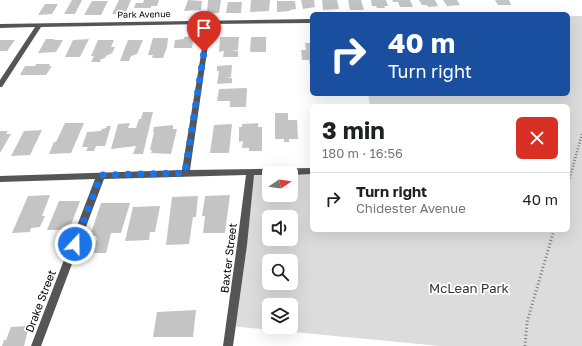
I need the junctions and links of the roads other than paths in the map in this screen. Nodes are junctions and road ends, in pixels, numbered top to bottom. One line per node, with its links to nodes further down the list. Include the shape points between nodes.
1 (310, 21): 2 (street, Park Avenue)
2 (209, 22): 3 (street, Park Avenue); 8 (street)
3 (39, 25): 4 (street, Park Avenue); 5 (street)
4 (0, 26)
5 (0, 85)
6 (310, 171): 7 (street)
7 (250, 172): 8 (street); 12 (street, Baxter Street)
8 (185, 173): 9 (street)
9 (101, 175): 10 (street); 11 (street, Drake Street)
10 (0, 179)
11 (36, 346)
12 (228, 346)

